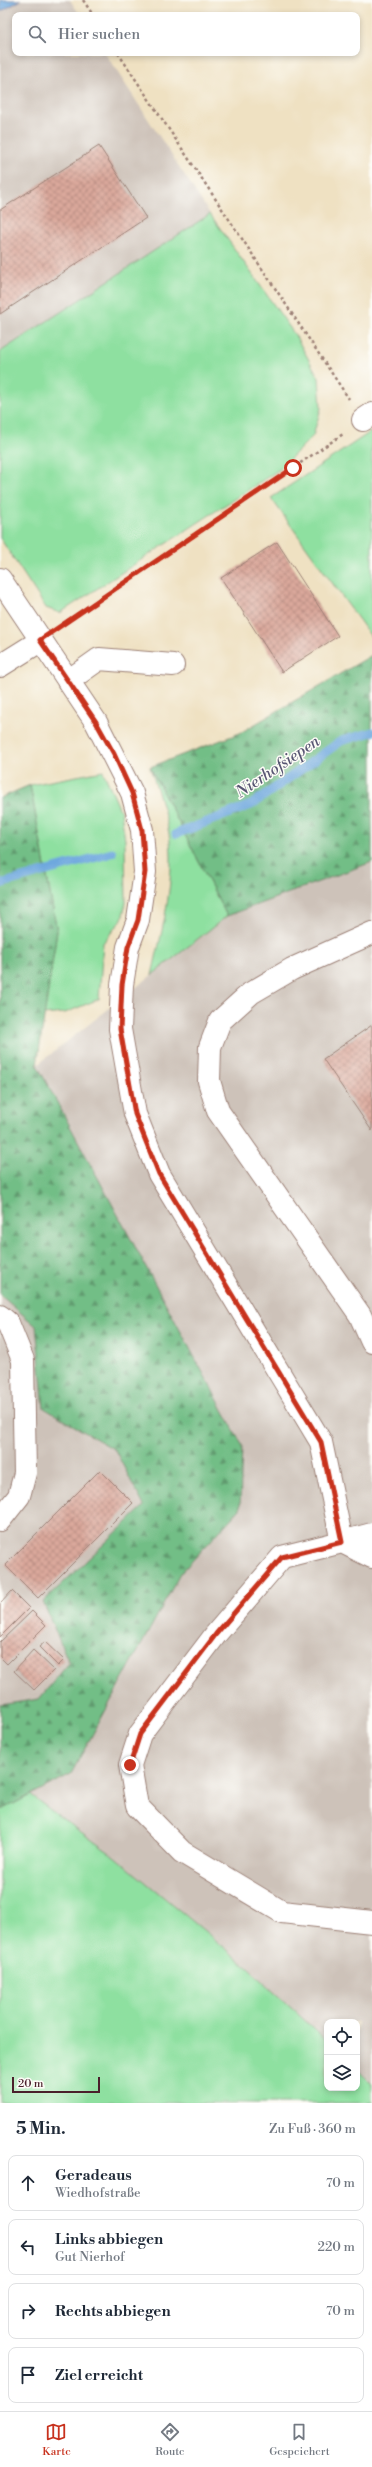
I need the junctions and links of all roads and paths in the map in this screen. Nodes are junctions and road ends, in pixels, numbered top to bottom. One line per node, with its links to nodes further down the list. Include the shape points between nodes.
1 (83, 0): 2 (path)
2 (91, 12)
3 (120, 56): 4 (path)
4 (368, 417): 6 (path)
5 (0, 578): 6 (street)
6 (40, 640): 8 (street); 9 (street)
7 (173, 665): 9 (street, via 98,660)
8 (0, 666)
9 (68, 680): 15 (street, via 114,754 132,793 142,830 145,872 138,920 128,947 122,985 120,1029 135,1114 159,1174 321,1442)
10 (372, 933): 12 (street, via 292,969 251,993 220,1021 210,1047 209,1081 218,1111 360,1315)
11 (0, 1316): 13 (street, via 8,1323 23,1360 25,1474 20,1496)
12 (372, 1342)
13 (0, 1520)
14 (372, 1534): 15 (street)
15 (342, 1542): 16 (street); 17 (street, via 282,1557 216,1634 140,1734 130,1765 137,1806 182,1852 282,1912)
16 (372, 1557)
17 (372, 1922)

